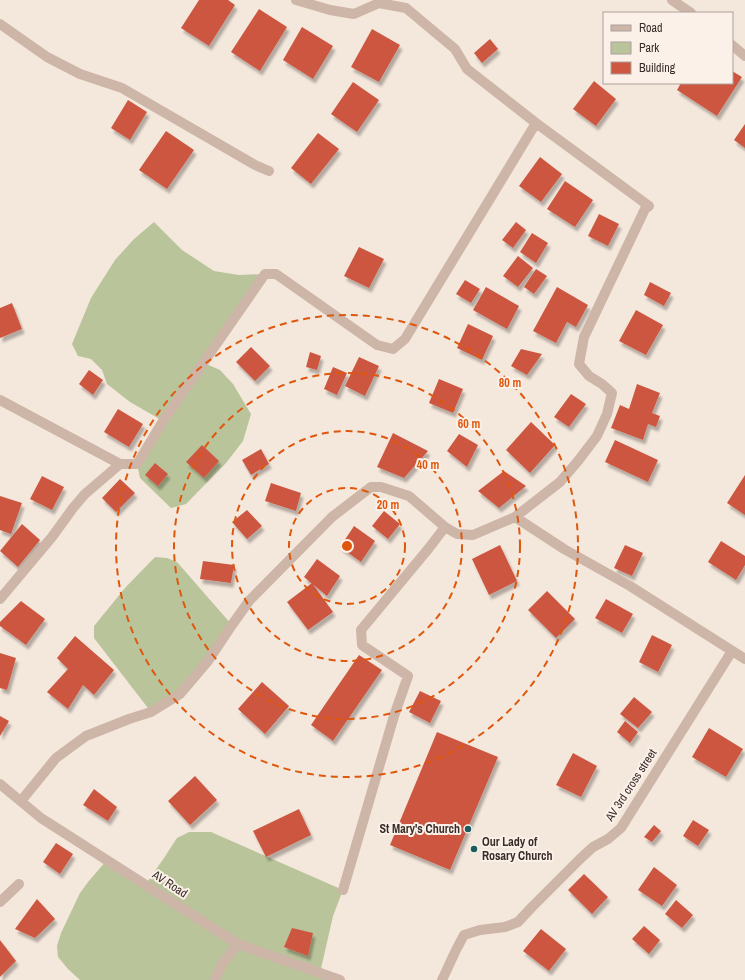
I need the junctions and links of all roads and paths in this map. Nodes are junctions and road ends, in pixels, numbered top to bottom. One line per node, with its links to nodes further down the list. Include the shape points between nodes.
1 (296, 0): 7 (street, via 354,14 379,3 406,8 455,48 467,69)
2 (672, 0): 3 (street)
3 (690, 12)
4 (0, 24): 8 (street, via 47,57 80,74 122,88)
5 (733, 46): 6 (street)
6 (745, 56)
7 (536, 123): 10 (street, via 406,339 393,349 377,345 276,274 265,274 163,421 137,464); 11 (street, via 649,206 645,209 584,337 579,364 589,376 612,393 608,414 597,436 560,482)
8 (269, 171)
9 (0, 400): 10 (street)
10 (120, 464): 13 (street, via 85,494)
11 (515, 517): 12 (street, via 473,535 457,534); 14 (street)
12 (445, 527): 17 (street, via 408,496 381,487 371,487 332,518 249,601 208,661 180,694 151,712 86,736 56,758); 19 (street, via 361,630 362,645 408,676)
13 (0, 599)
14 (732, 651): 15 (street); 24 (street, AV 3rd cross street, via 621,828 608,840 593,847 518,922 464,936)
15 (745, 659)
16 (0, 784): 17 (street, AV Road)
17 (21, 801): 21 (street, AV Road, via 41,818)
18 (19, 884): 20 (street)
19 (343, 890)
20 (0, 902)
21 (238, 944): 22 (street, via 222,964); 23 (street, AV Road)
22 (215, 980)
23 (340, 980)
24 (442, 980)

